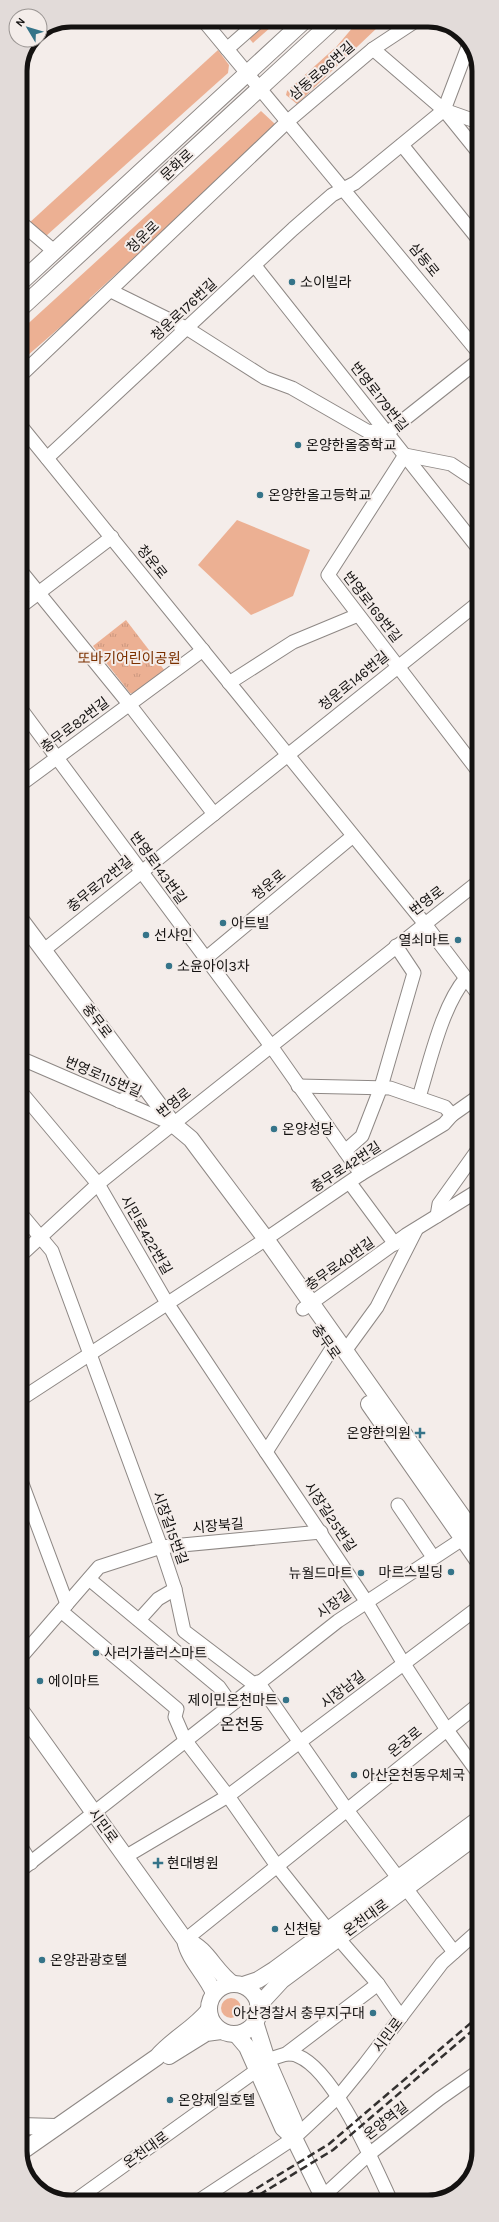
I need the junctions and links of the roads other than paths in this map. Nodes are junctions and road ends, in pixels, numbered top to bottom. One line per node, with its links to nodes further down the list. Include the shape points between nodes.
1 (209, 27): 6 (street, 삼동로)
2 (252, 27): 6 (street)
3 (297, 27): 9 (main road, 문화로)
4 (326, 27): 10 (main road, 문화로)
5 (406, 27): 7 (street, 삼동로86번길)
6 (227, 49): 9 (street, 삼동로)
7 (373, 49): 11 (street); 13 (street, 삼동로86번길)
8 (467, 50): 11 (street)
9 (248, 73): 10 (street, 삼동로); 19 (main road, 문화로)
10 (260, 88): 13 (street, 삼동로); 23 (main road, 문화로)
11 (444, 110): 12 (street); 14 (street); 15 (street)
12 (472, 120)
13 (288, 121): 16 (street, 삼동로); 22 (street, 청운로)
14 (402, 145): 16 (street, via 355,183); 18 (street)
15 (472, 145)
16 (344, 188): 20 (street, 청운로176번길, via 332,194); 25 (street, 삼동로)
17 (27, 228): 19 (street)
18 (472, 232)
19 (55, 252): 21 (main road, 문화로)
20 (255, 266): 24 (street, 청운로176번길); 28 (street, 번영로179번길)
21 (27, 277)
22 (110, 290): 24 (street); 27 (street, 청운로)
23 (27, 304)
24 (188, 329): 28 (street, via 265,378 292,388 367,431); 31 (street, 청운로176번길)
25 (472, 345)
26 (472, 366): 28 (street)
27 (27, 369)
28 (387, 433): 30 (street, 번영로179번길)
29 (27, 434): 31 (street, 청운로)
30 (405, 455): 32 (street, via 452,464); 34 (street, 번영로179번길); 39 (street, 번영로169번길, via 328,576)
31 (47, 458): 33 (street, 청운로)
32 (472, 478)
33 (112, 538): 36 (street); 40 (street, 청운로)
34 (472, 540)
35 (27, 579): 36 (street, 충무로82번길)
36 (38, 593): 37 (street); 43 (street, 충무로82번길)
37 (27, 601)
38 (472, 608): 41 (street, 청운로146번길)
39 (358, 615): 41 (street, 번영로169번길); 42 (street, via 293,642)
40 (203, 650): 42 (street, 청운로); 43 (street, 충무로82번길)
41 (398, 667): 45 (street, 청운로146번길); 47 (street, 번영로169번길)
42 (229, 683): 45 (street, 청운로)
43 (129, 704): 46 (street, 충무로82번길); 49 (street)
44 (27, 717): 46 (street, 번영로143번길)
45 (288, 755): 49 (street, 충무로72번길); 50 (street, 청운로)
46 (57, 758): 48 (street, 충무로82번길); 51 (street, 번영로143번길)
47 (472, 763)
48 (27, 780)
49 (214, 814): 51 (street, 충무로72번길)
50 (353, 836): 53 (street, 청운로); 57 (street, 청운로)
51 (141, 872): 56 (street, 충무로72번길); 57 (street, 번영로143번길)
52 (472, 887): 53 (street, 번영로)
53 (425, 924): 55 (street, 번영로); 58 (street, 청운로)
54 (27, 928): 56 (main road, 충무로)
55 (396, 946): 60 (street, 번영로); 64 (street, via 414,974)
56 (44, 950): 62 (main road, 충무로)
57 (205, 959): 60 (street, 번영로143번길)
58 (466, 978): 59 (street, 청운로); 65 (street, via 459,987 438,1035)
59 (472, 986)
60 (271, 1046): 63 (street); 70 (street, 번영로)
61 (27, 1066): 68 (street, 번영로115번길)
62 (135, 1072): 68 (street, via 139,1082 136,1091); 70 (main road, 충무로)
63 (298, 1086): 64 (street); 71 (street)
64 (381, 1087): 65 (street); 71 (street, via 362,1136)
65 (419, 1097): 69 (street, via 445,1107)
66 (27, 1099): 75 (street)
67 (472, 1100): 69 (street, 충무로42번길)
68 (119, 1101): 70 (street, 번영로115번길)
69 (452, 1115): 73 (street, 충무로42번길, via 444,1124)
70 (174, 1124): 75 (street, 번영로); 81 (main road, 충무로, via 182,1145)
71 (345, 1151): 73 (street)
72 (472, 1157): 77 (street, via 440,1204)
73 (361, 1174): 74 (street, 충무로42번길)
74 (350, 1183): 81 (street, 충무로42번길); 82 (street, 충무로40번길)
75 (98, 1184): 80 (street, 번영로); 84 (street, 시민로422번길)
76 (472, 1194): 77 (street, 충무로40번길)
77 (437, 1216): 79 (street, 충무로40번길)
78 (27, 1222): 80 (street)
79 (417, 1228): 82 (street, 충무로40번길); 86 (street, 충무로, via 377,1307)
80 (40, 1236): 83 (street, 번영로); 87 (street, via 52,1251)
81 (261, 1242): 84 (street); 85 (main road, 충무로)
82 (395, 1244): 85 (street, 충무로40번길)
83 (27, 1248)
84 (167, 1303): 87 (street); 89 (street, 시장길25번길)
85 (307, 1306): 86 (main road, 충무로)
86 (338, 1350): 89 (street); 93 (main road, 충무로, via 421,1479); 94 (main road, 충무로)
87 (89, 1355): 88 (street); 96 (street, 시장길15번길)
88 (27, 1395)
89 (266, 1452): 92 (street, 시장길25번길)
90 (27, 1499): 101 (street)
91 (398, 1505): 97 (street)
92 (321, 1532): 96 (street, 시장북길); 100 (street, 시장길25번길)
93 (472, 1534)
94 (472, 1534)
95 (472, 1536): 97 (street, 시장길)
96 (160, 1547): 98 (street, 시장북길, via 99,1567); 99 (street, 시장길15번길)
97 (433, 1557): 100 (street, 시장길)
98 (89, 1578): 101 (street, 시장북길); 103 (street)
99 (175, 1589): 103 (street, via 158,1599); 106 (street, 시장길15번길, via 184,1631)
100 (366, 1601): 105 (street); 106 (street, 시장길)
101 (64, 1608): 104 (street, 시장북길); 111 (street, via 177,1709 175,1717)
102 (472, 1612): 105 (street, 시장남길)
103 (139, 1620): 107 (street, via 219,1687)
104 (27, 1650)
105 (404, 1664): 110 (street); 112 (street, 시장남길)
106 (257, 1683): 107 (street, 시장길); 112 (street)
107 (231, 1704): 111 (street, 시장길)
108 (472, 1710): 110 (street, 온궁로)
109 (27, 1719): 116 (main road, 시민로)
110 (447, 1730): 113 (street); 115 (street, 온궁로)
111 (185, 1740): 114 (street); 116 (street, 시장길)
112 (302, 1742): 114 (street, 시장남길); 115 (street)
113 (472, 1764)
114 (228, 1796): 119 (street, 시장남길); 121 (street)
115 (347, 1810): 121 (street, 온궁로); 122 (street)
116 (93, 1812): 119 (main road, 시민로); 120 (street, 시장길)
117 (472, 1825): 122 (main road, 온천대로)
118 (472, 1839): 122 (main road, 온천대로)
119 (125, 1857): 125 (main road, 시민로)
120 (27, 1865)
121 (277, 1866): 123 (street, 온천대로); 125 (street, 온궁로)
122 (402, 1884): 123 (main road, 온천대로); 126 (street)
123 (333, 1934): 127 (street); 128 (main road, 온천대로, via 258,1980); 130 (main road, 온천대로, via 282,1980)
124 (472, 1936): 126 (street, 시민로)
125 (185, 1940): 128 (main road, 시민로, via 196,1944 224,1978); 129 (main road, 시민로, via 187,1950 209,1981)
126 (454, 1952): 132 (street, 시민로, via 442,1963)
127 (378, 1984): 132 (street); 135 (street)
128 (238, 1985): 129 (main road, via 220,1988); 130 (main road, via 255,1996)
129 (214, 1993): 131 (main road)
130 (258, 2006): 133 (main road)
131 (209, 2010): 134 (main road, via 212,2023); 136 (main road, via 200,2022 167,2046)
132 (401, 2017): 139 (street, 시민로)
133 (255, 2022): 134 (main road, via 247,2030); 137 (main road)
134 (229, 2032): 136 (main road, via 206,2033 169,2056); 137 (main road, via 243,2040)
135 (286, 2054): 137 (street); 139 (street, via 298,2056 312,2066)
136 (157, 2058): 141 (main road)
137 (262, 2065): 142 (main road, via 294,2122); 145 (street, 온천대로)
138 (472, 2076): 144 (street, 온양역길)
139 (338, 2096): 142 (street, 시민로); 144 (street)
140 (27, 2127): 141 (main road)
141 (56, 2127): 143 (main road)
142 (294, 2138): 146 (street); 147 (main road)
143 (27, 2148)
144 (368, 2155): 148 (street, 온양역길); 149 (street)
145 (83, 2195)
146 (208, 2195)
147 (320, 2195)
148 (327, 2195)
149 (388, 2195)

